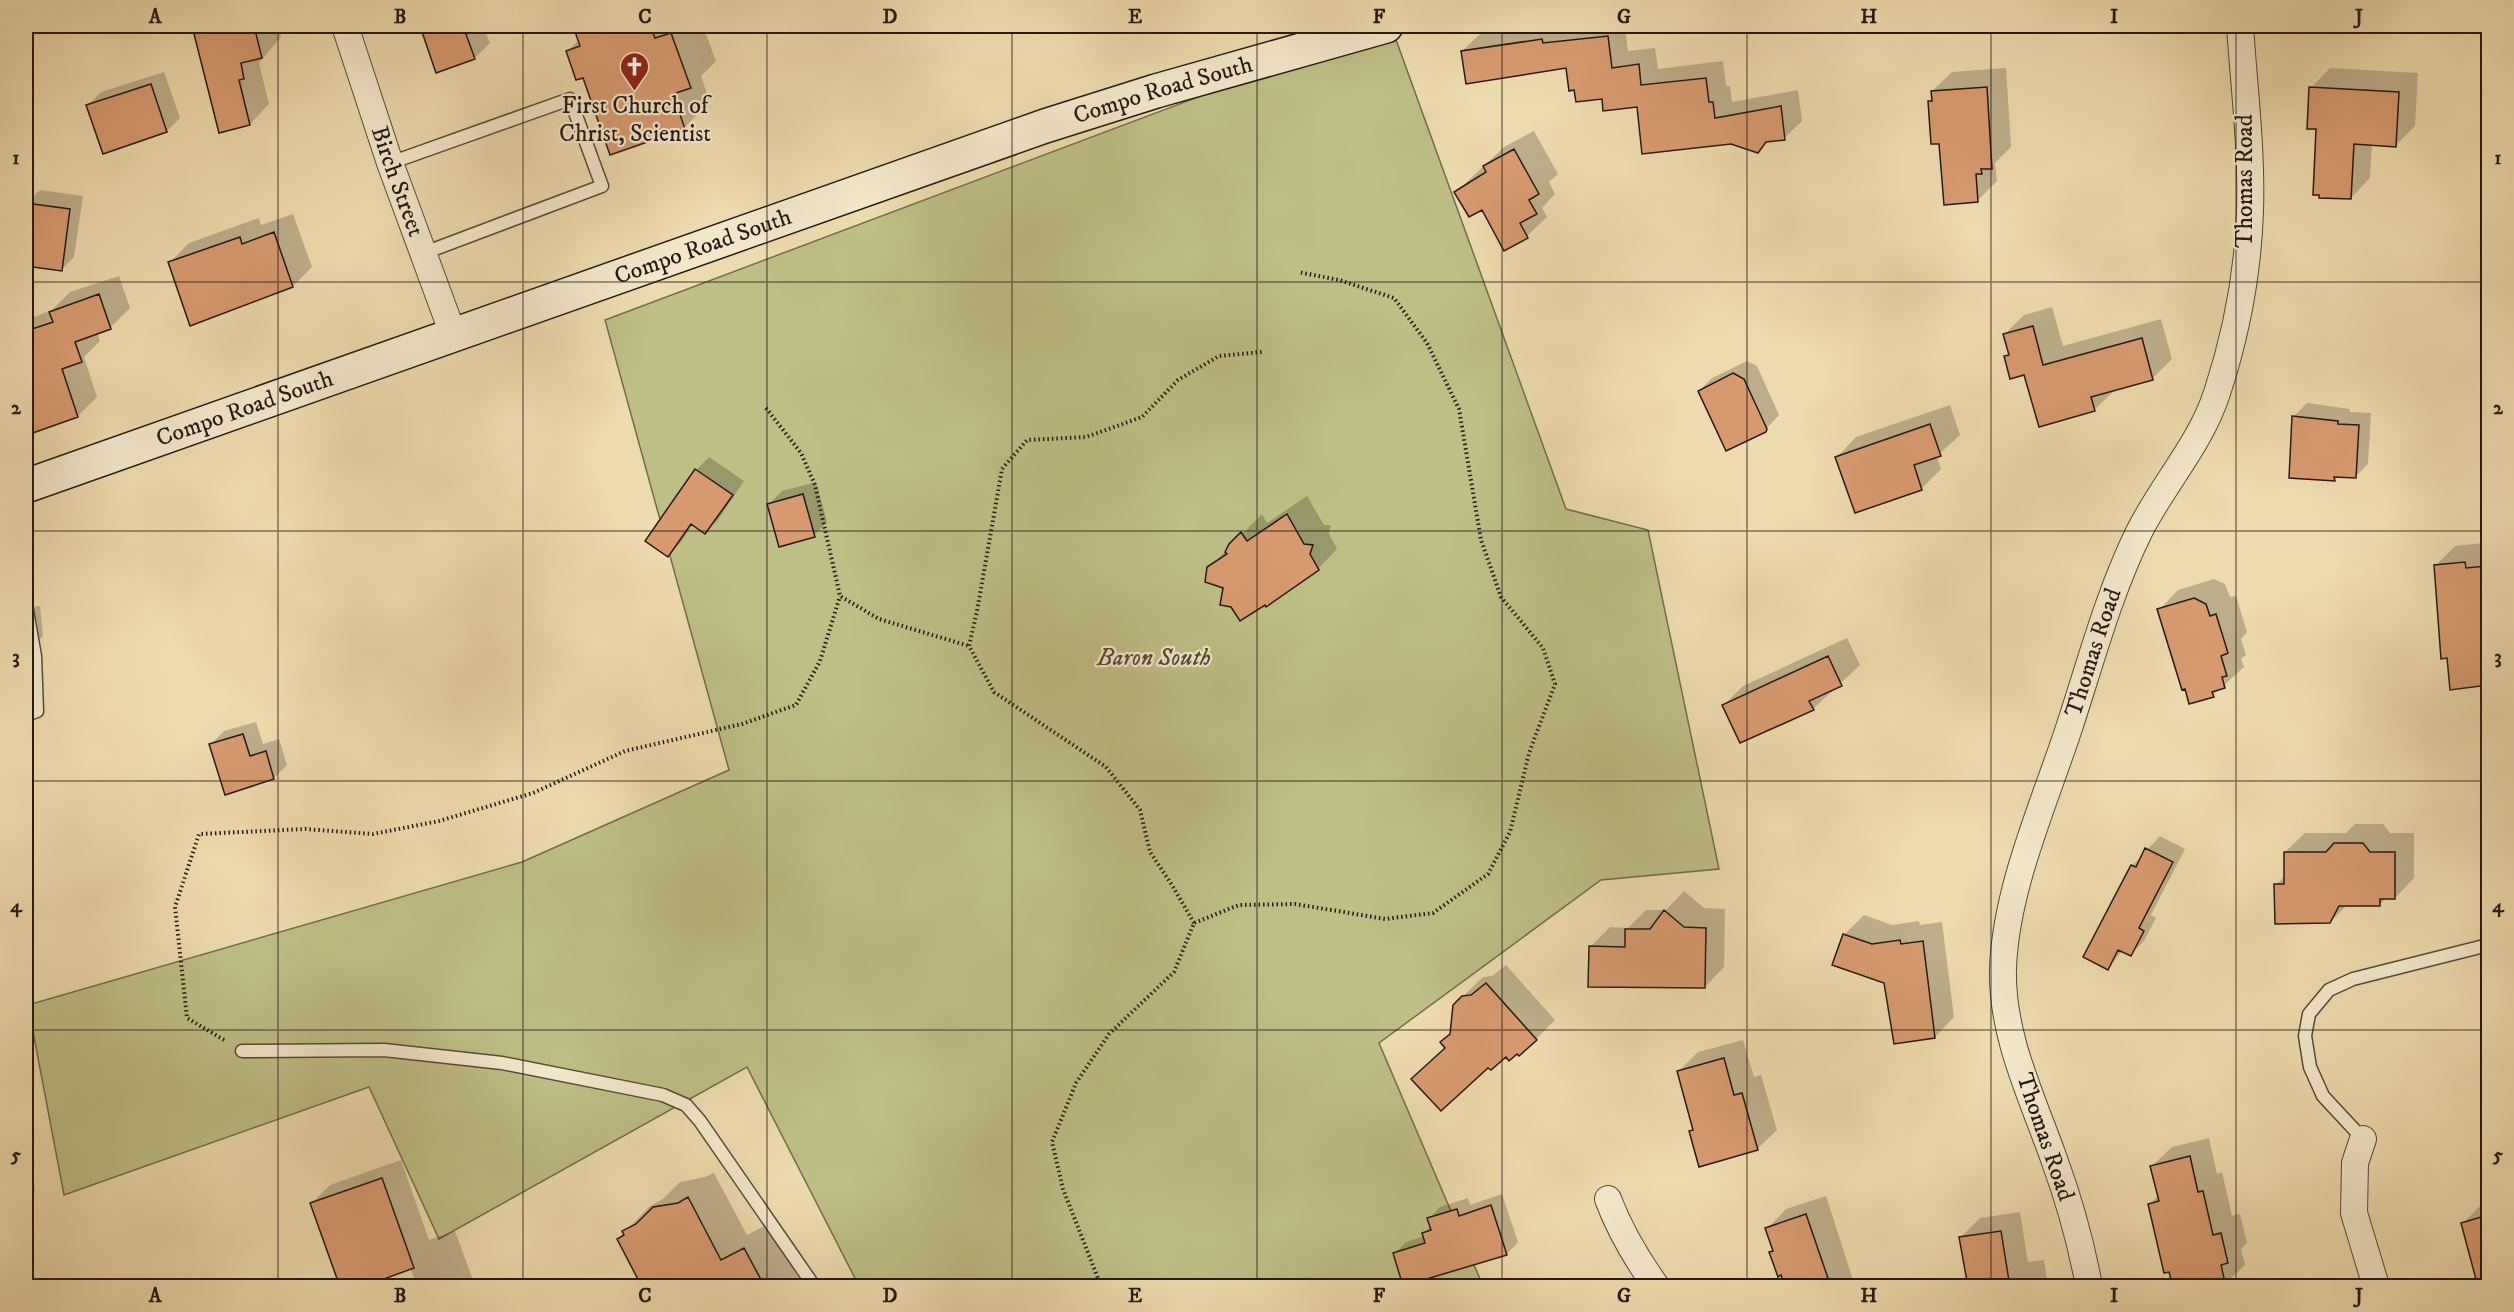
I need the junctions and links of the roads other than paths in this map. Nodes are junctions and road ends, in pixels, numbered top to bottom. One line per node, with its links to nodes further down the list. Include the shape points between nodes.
1 (345, 26): 4 (street, Birch Street)
2 (1386, 26): 6 (main road, Compo Road South, via 1045,126)
3 (2240, 26): 16 (street, Thomas Road, via 2250,213 2242,288 2225,365 2206,422 2139,532 2114,592 2025,861 2005,945 2004,991 2010,1030 2064,1185)
4 (390, 163): 5 (street, Birch Street); 5 (lane, via 570,99 602,186)
5 (424, 253): 6 (street, Birch Street)
6 (453, 334): 7 (main road, Compo Road South)
7 (26, 486)
8 (26, 604): 9 (lane, via 35,656 37,711)
9 (26, 715)
10 (2488, 945): 12 (lane, via 2353,979 2329,990 2308,1014 2305,1036 2310,1067 2323,1096)
11 (242, 1051): 14 (lane, via 384,1050 502,1063 663,1095 686,1105 700,1120)
12 (2363, 1139): 17 (street, via 2355,1163 2354,1214)
13 (1608, 1199): 15 (street, via 1626,1242)
14 (814, 1287)
15 (1656, 1287)
16 (2089, 1287)
17 (2376, 1287)

